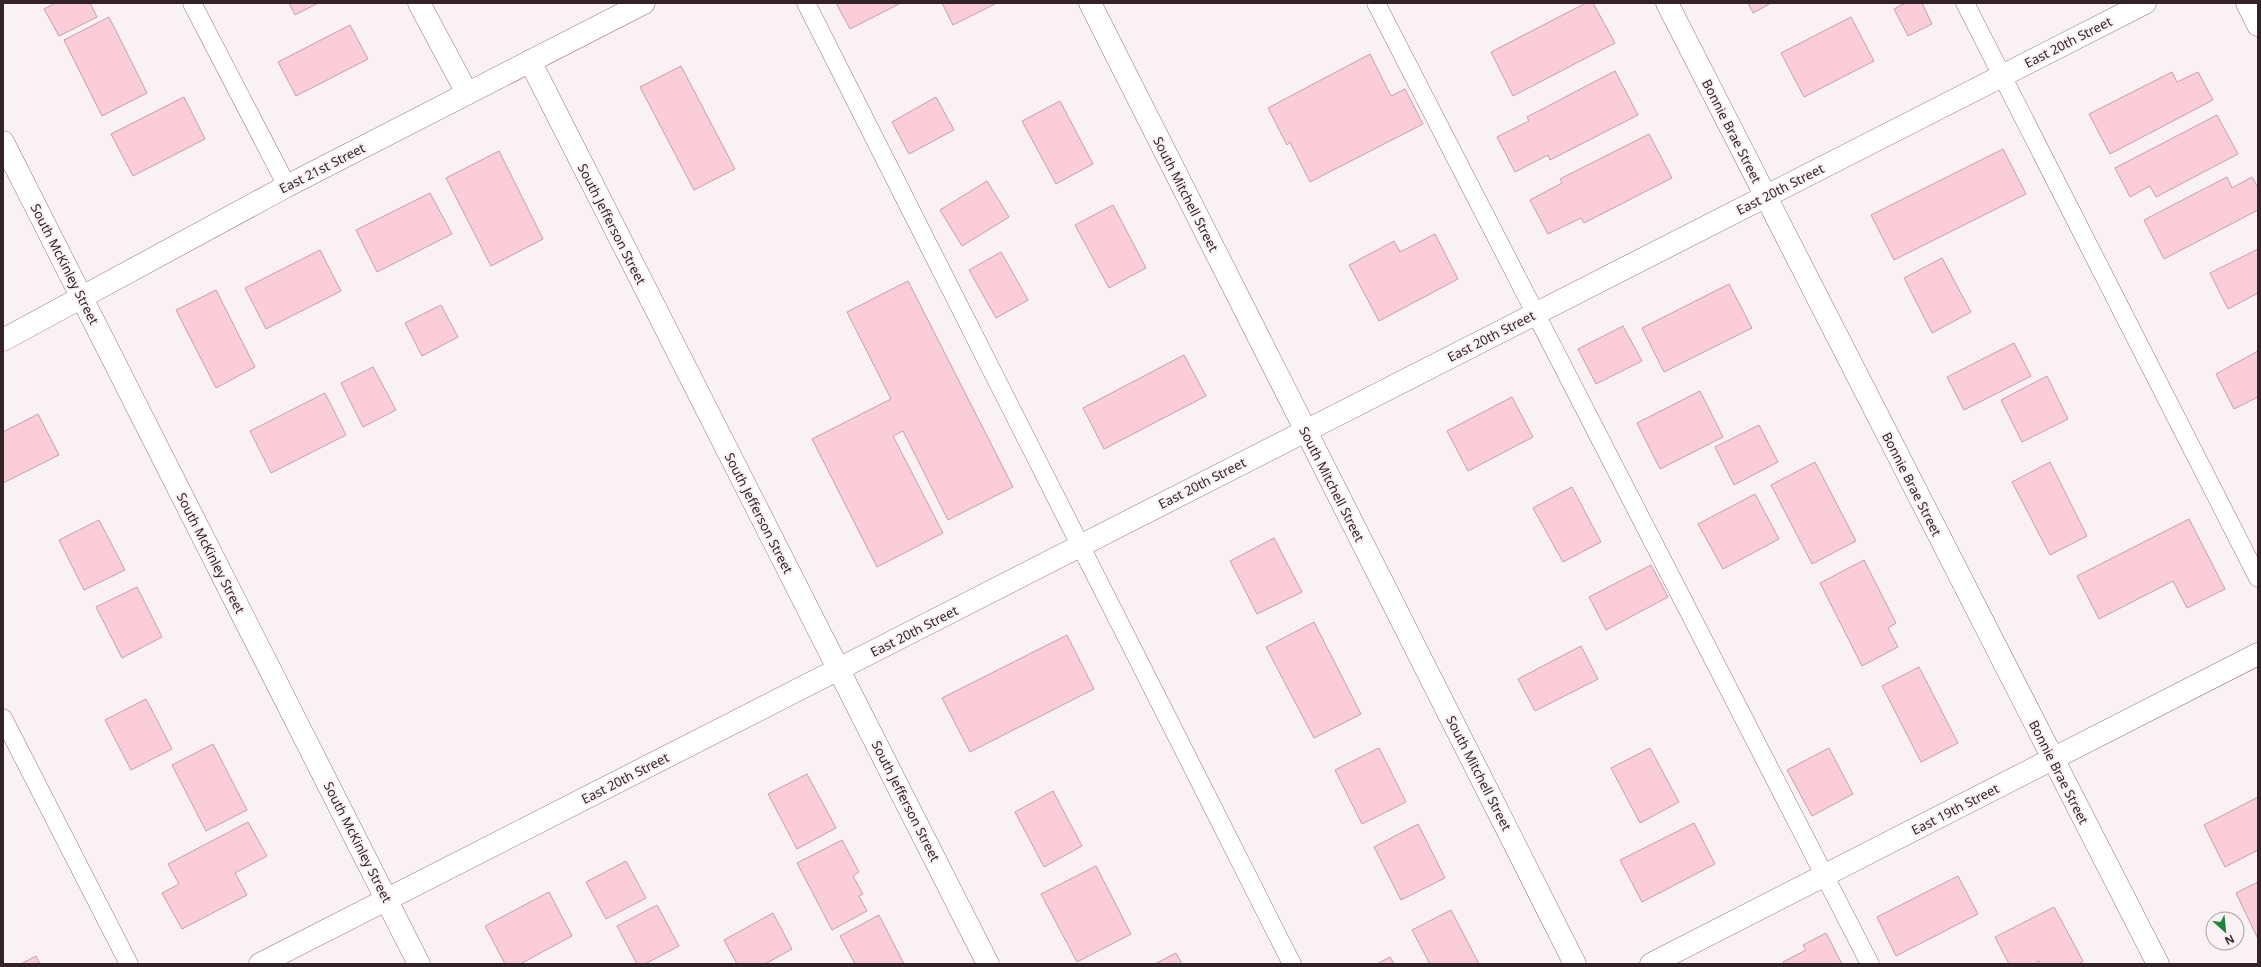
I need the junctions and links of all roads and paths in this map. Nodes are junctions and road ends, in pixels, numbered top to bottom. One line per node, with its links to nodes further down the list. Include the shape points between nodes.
1 (192, 3): 16 (lane)
2 (419, 3): 14 (street)
3 (644, 3): 12 (street, East 21st Street)
4 (806, 3): 22 (lane)
5 (1090, 3): 21 (street, South Mitchell Street)
6 (1376, 3): 19 (lane)
7 (1667, 3): 17 (street, Bonnie Brae Street)
8 (1965, 3): 13 (lane)
9 (2145, 3): 13 (street, East 20th Street)
10 (2247, 3): 11 (street)
11 (2258, 26)
12 (530, 61): 14 (street, East 21st Street); 25 (street, South Jefferson Street)
13 (2002, 76): 17 (street, East 20th Street); 23 (lane)
14 (467, 93): 16 (street, East 21st Street)
15 (3, 142): 18 (street, South McKinley Street)
16 (287, 186): 18 (street, East 21st Street)
17 (1765, 196): 19 (street, East 20th Street); 27 (street, Bonnie Brae Street)
18 (82, 297): 20 (street, East 21st Street); 29 (street, South McKinley Street)
19 (1536, 313): 21 (street, East 20th Street); 28 (lane)
20 (3, 340)
21 (1306, 430): 22 (street, East 20th Street); 35 (street, South Mitchell Street)
22 (1080, 546): 25 (street, East 20th Street); 34 (lane)
23 (2258, 578)
24 (2258, 654): 27 (street, East 19th Street)
25 (839, 669): 29 (street, East 20th Street); 33 (street, South Jefferson Street)
26 (3, 718): 30 (lane)
27 (2053, 759): 28 (street, East 19th Street); 38 (street, Bonnie Brae Street)
28 (1825, 876): 36 (street, East 19th Street); 37 (lane)
29 (387, 899): 31 (street, East 20th Street); 32 (street, South McKinley Street)
30 (129, 964)
31 (260, 964)
32 (419, 964)
33 (988, 964)
34 (1292, 964)
35 (1575, 964)
36 (1651, 964)
37 (1870, 964)
38 (2158, 964)

